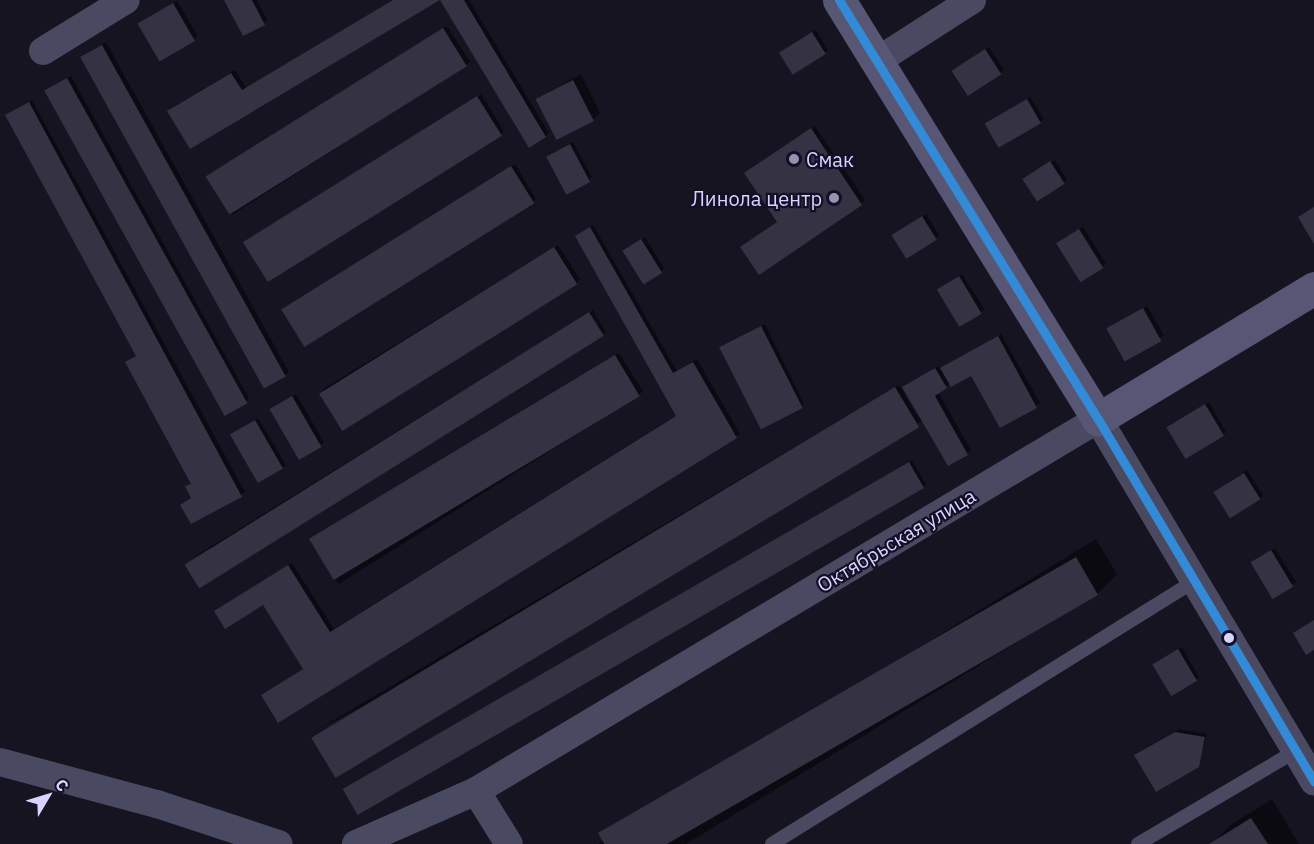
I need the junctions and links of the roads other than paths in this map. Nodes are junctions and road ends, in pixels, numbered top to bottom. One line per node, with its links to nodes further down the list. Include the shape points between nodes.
1 (126, 0): 4 (street)
2 (839, 0): 5 (main road)
3 (972, 0): 5 (street)
4 (43, 51)
5 (876, 61): 7 (main road)
6 (1314, 288): 7 (main road, Октябрьская улица)
7 (1098, 419): 8 (street); 12 (street, Октябрьская улица)
8 (1194, 581): 9 (street); 17 (lane)
9 (1296, 751): 11 (street); 13 (lane)
10 (0, 762): 14 (street, via 157,804)
11 (1314, 781)
12 (476, 791): 15 (street, Октябрьская улица); 16 (street)
13 (1160, 839): 18 (lane)
14 (279, 844)
15 (356, 844)
16 (509, 844)
17 (772, 844)
18 (1138, 844)

